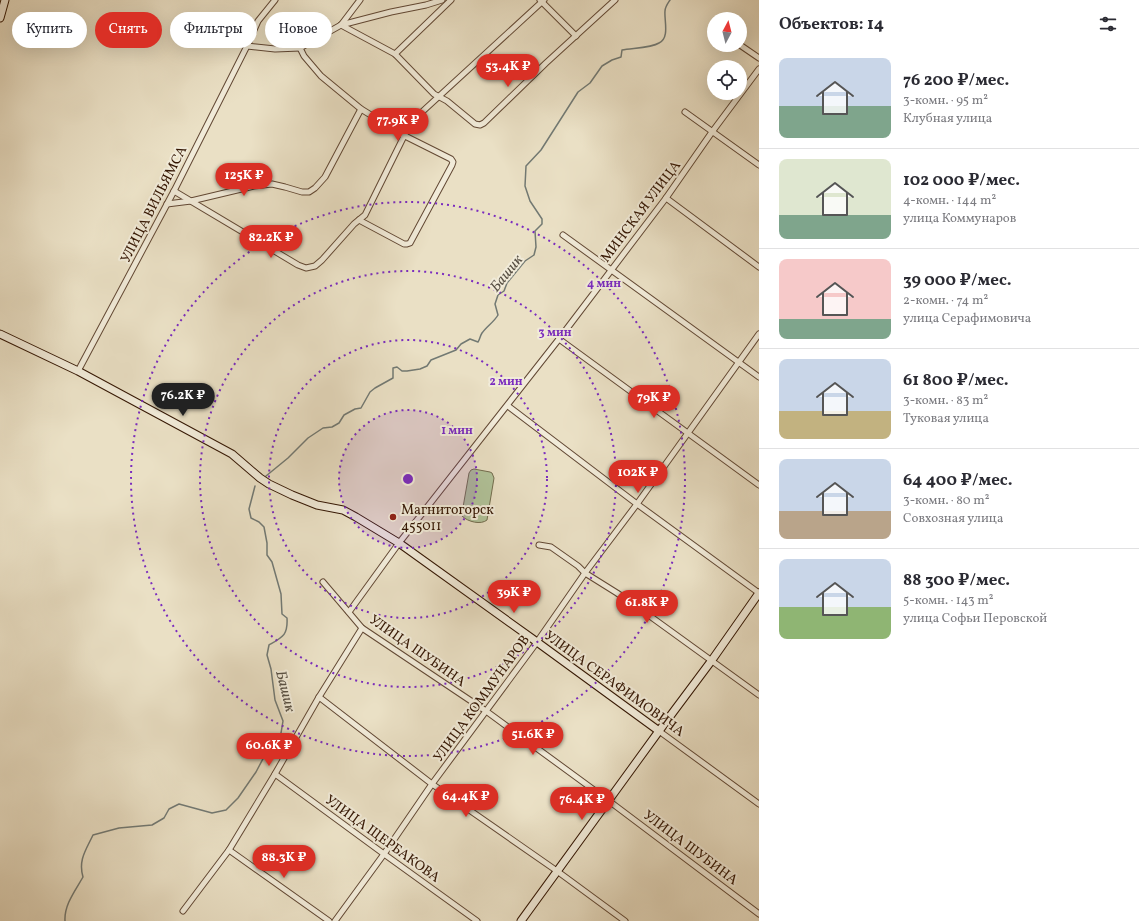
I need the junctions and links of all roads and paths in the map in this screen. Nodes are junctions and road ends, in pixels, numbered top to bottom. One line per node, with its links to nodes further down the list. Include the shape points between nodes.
1 (5, 0): 8 (street)
2 (274, 0): 9 (street, УЛИЦА ВИЛЬЯМСА)
3 (360, 0): 10 (street)
4 (442, 0): 10 (street)
5 (451, 0): 17 (street)
6 (614, 0): 12 (street)
7 (542, 1): 12 (street); 20 (street)
8 (0, 18)
9 (257, 23)
10 (341, 25): 11 (street); 17 (street)
11 (332, 30)
12 (576, 36): 20 (street, via 480,125 475,124)
13 (246, 48): 26 (street, УЛИЦА ВИЛЬЯМСА)
14 (266, 48): 15 (street)
15 (300, 48): 21 (street, via 321,76)
16 (747, 50): 18 (street)
17 (395, 54): 20 (street)
18 (759, 58)
19 (759, 69): 23 (street, МИНСКАЯ УЛИЦА)
20 (440, 97): 24 (street, via 411,122)
21 (361, 109): 24 (street); 28 (street, via 325,177 309,192 272,184)
22 (685, 112): 23 (street)
23 (712, 132): 25 (street); 27 (street, МИНСКАЯ УЛИЦА)
24 (405, 136): 30 (street, via 366,215); 30 (street, via 451,159 452,162 410,243 404,244)
25 (759, 165)
26 (174, 191): 28 (street); 29 (street, УЛИЦА ВИЛЬЯМСА)
27 (666, 198): 32 (street); 33 (street, МИНСКАЯ УЛИЦА)
28 (191, 201): 29 (street); 30 (street, via 306,268 315,266 322,260)
29 (167, 204): 38 (street, УЛИЦА ВИЛЬЯМСА)
30 (359, 220)
31 (564, 235): 33 (street)
32 (759, 267)
33 (612, 270): 36 (street, МИНСКАЯ УЛИЦА); 37 (street)
34 (0, 334): 38 (street, УЛИЦА СЕРАФИМОВИЧА)
35 (759, 334): 37 (street, УЛИЦА КОММУНАРОВ)
36 (559, 339): 40 (street, МИНСКАЯ УЛИЦА); 41 (street)
37 (738, 362): 39 (street); 41 (street, УЛИЦА КОММУНАРОВ)
38 (78, 371): 44 (street, УЛИЦА СЕРАФИМОВИЧА, via 232,454 269,484 317,505 343,510)
39 (759, 377)
40 (508, 406): 43 (street); 44 (street, МИНСКАЯ УЛИЦА)
41 (688, 433): 42 (street); 43 (street, УЛИЦА КОММУНАРОВ)
42 (759, 485)
43 (637, 504): 46 (street, УЛИЦА КОММУНАРОВ); 48 (street)
44 (399, 543): 49 (street, МИНСКАЯ УЛИЦА); 51 (street, УЛИЦА СЕРАФИМОВИЧА)
45 (540, 545): 46 (street, via 551,547)
46 (585, 573): 51 (street, УЛИЦА КОММУНАРОВ); 52 (street)
47 (323, 582): 49 (street, УЛИЦА ШУБИНА)
48 (759, 593): 52 (street)
49 (349, 612): 50 (street, УЛИЦА ШУБИНА)
50 (362, 628): 54 (street); 55 (street, УЛИЦА ШУБИНА)
51 (536, 642): 55 (street, УЛИЦА КОММУНАРОВ); 56 (street, УЛИЦА СЕРАФИМОВИЧА)
52 (712, 660): 53 (street); 56 (street)
53 (759, 695)
54 (319, 697): 57 (street); 58 (street)
55 (486, 711): 58 (street, УЛИЦА КОММУНАРОВ); 59 (street, УЛИЦА ШУБИНА)
56 (659, 731): 59 (street); 60 (street, УЛИЦА СЕРАФИМОВИЧА)
57 (275, 774): 61 (street); 62 (street, УЛИЦА ЩЕРБАКОВА)
58 (432, 784): 62 (street, УЛИЦА КОММУНАРОВ); 63 (street)
59 (609, 801): 63 (street); 65 (street, УЛИЦА ШУБИНА)
60 (759, 804)
61 (229, 850): 64 (street); 66 (street)
62 (384, 854): 67 (street, УЛИЦА КОММУНАРОВ); 68 (street, УЛИЦА ЩЕРБАКОВА)
63 (557, 871): 69 (street); 70 (street)
64 (183, 911)
65 (759, 914)
66 (329, 921)
67 (335, 921)
68 (477, 921)
69 (521, 921)
70 (625, 921)

